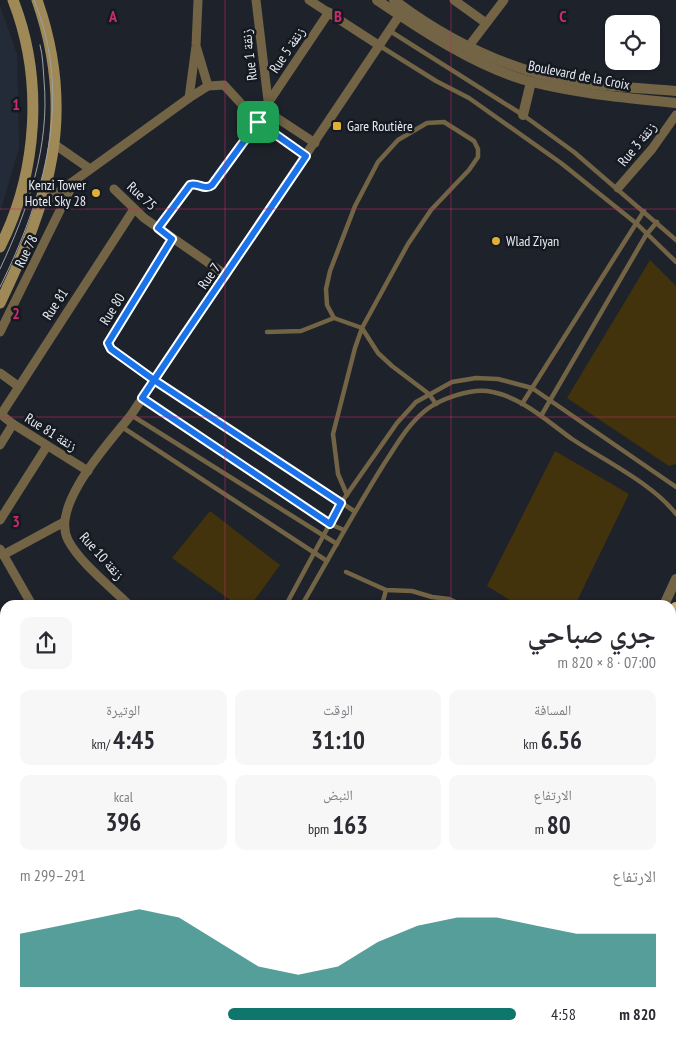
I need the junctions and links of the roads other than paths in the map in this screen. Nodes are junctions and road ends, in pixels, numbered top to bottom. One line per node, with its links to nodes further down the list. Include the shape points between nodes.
1 (13, 0): 44 (main road, via 30,59 32,124 20,195)
2 (37, 0): 27 (main road, via 55,74)
3 (198, 0): 14 (street)
4 (256, 0): 21 (street, Rue 1 زنقة)
5 (309, 0): 10 (street)
6 (377, 0): 11 (street, Boulevard de la Croix)
7 (394, 0): 11 (street, Boulevard de la Croix)
8 (454, 0): 12 (street)
9 (504, 0): 12 (street)
10 (329, 12): 15 (street); 21 (street, Rue 5 زنقة)
11 (402, 12): 13 (street, Rue 7); 16 (street, Boulevard de la Croix); 17 (street, Boulevard de la Croix, via 475,60)
12 (486, 23): 16 (street)
13 (390, 31): 15 (street, Rue 7); 23 (lane)
14 (196, 46): 18 (street); 20 (street)
15 (380, 46): 26 (street, Rue 7); 37 (lane, via 496,116)
16 (469, 46): 19 (street, Boulevard de la Croix, via 538,74 618,87)
17 (531, 82): 22 (street, Boulevard de la Croix, via 607,96); 23 (street)
18 (208, 86): 20 (street, Rue 78); 25 (street, via 220,83 230,88)
19 (676, 91)
20 (189, 98): 29 (street, Rue 78)
21 (268, 103): 26 (street, via 277,118)
22 (676, 103)
23 (523, 115): 31 (lane)
24 (676, 115): 31 (street, Rue 3 زنقة)
25 (258, 122): 28 (street); 38 (street, via 212,185 205,188 194,184 187,189)
26 (314, 143): 28 (street, Rue 7)
27 (54, 144): 29 (street); 33 (main road)
28 (306, 156): 46 (street, Rue 7)
29 (90, 168): 30 (street, Rue 78)
30 (74, 182): 33 (street, Rue 78); 41 (street, Rue 78)
31 (618, 188): 35 (lane)
32 (114, 189): 34 (street, Rue 75)
33 (42, 204): 39 (main road)
34 (134, 209): 38 (street, Rue 75); 54 (street, Rue 81)
35 (644, 212): 36 (lane); 37 (lane)
36 (657, 222): 40 (lane); 43 (lane)
37 (637, 224): 40 (lane); 55 (lane)
38 (158, 228): 42 (street, Rue 75)
39 (32, 233): 41 (street); 47 (main road)
40 (646, 235): 45 (lane); 58 (lane)
41 (47, 239): 50 (street, Rue 78)
42 (172, 239): 46 (street, Rue 75); 53 (street, Rue 80, via 108,343 111,349)
43 (676, 240)
44 (0, 247)
45 (676, 262)
46 (226, 275): 53 (street, Rue 7)
47 (0, 302)
48 (334, 318): 49 (lane); 49 (lane, via 326,289 330,271 355,206 378,162 398,140 427,123 444,122 474,141 478,157 470,170 431,210 408,244); 51 (lane, via 302,331)
49 (362, 328): 56 (lane, via 378,353); 70 (lane, via 333,434 338,474)
50 (0, 332)
51 (267, 332)
52 (0, 373): 54 (street)
53 (154, 380): 57 (street, Rue 7); 71 (lane)
54 (18, 386): 61 (street, Rue 81)
55 (532, 388): 56 (lane, via 498,379 476,378 452,382); 58 (lane); 60 (lane)
56 (428, 394): 59 (lane); 70 (lane, via 397,423)
57 (142, 398): 62 (street, Rue 7); 76 (lane)
58 (551, 400): 63 (lane); 69 (lane)
59 (436, 404): 60 (lane, via 469,392 486,391); 72 (lane, via 425,410 406,430)
60 (522, 404): 63 (lane)
61 (2, 415): 64 (street, Rue 81 زنقة)
62 (131, 415): 65 (street, Rue 7); 78 (lane)
63 (541, 416): 73 (lane, via 652,490)
64 (13, 424): 66 (street); 67 (street, Rue 81 زنقة)
65 (122, 427): 68 (street, Rue 7); 81 (lane)
66 (0, 445)
67 (47, 446): 68 (street, Rue 81 زنقة); 74 (street)
68 (88, 471): 75 (street, Rue 7, via 67,508)
69 (676, 487)
70 (347, 495): 71 (lane)
71 (341, 503): 72 (lane); 76 (lane)
72 (354, 510): 77 (lane)
73 (676, 514)
74 (0, 520)
75 (64, 522): 80 (street); 87 (street, Rue 10 زنقة, via 69,541 78,553)
76 (330, 524): 77 (lane); 78 (lane)
77 (344, 530): 79 (lane)
78 (324, 536): 79 (lane); 81 (lane)
79 (336, 544): 82 (lane)
80 (2, 552): 86 (street)
81 (314, 553): 82 (lane); 88 (lane)
82 (327, 561): 89 (lane)
83 (346, 572): 85 (lane)
84 (676, 579): 92 (street)
85 (386, 590): 90 (lane); 91 (lane, via 412,591)
86 (29, 600)
87 (124, 600)
88 (289, 600)
89 (305, 600)
90 (383, 600)
91 (451, 600)
92 (666, 600)

